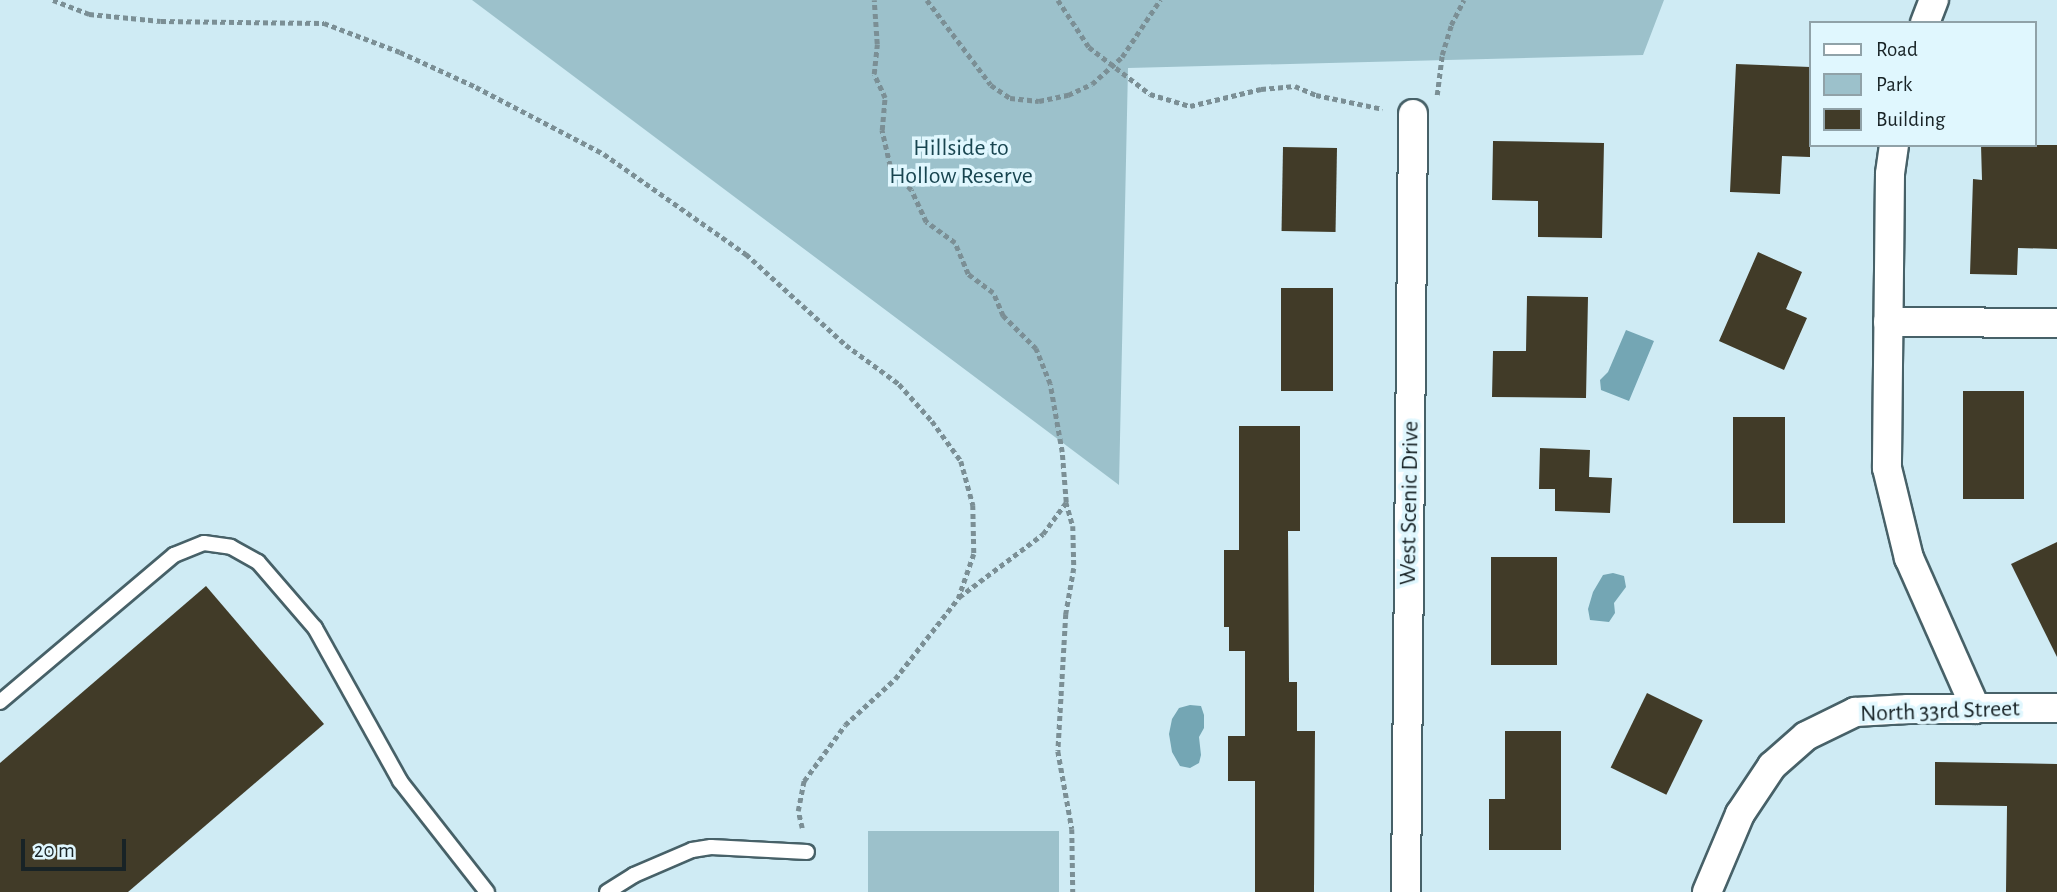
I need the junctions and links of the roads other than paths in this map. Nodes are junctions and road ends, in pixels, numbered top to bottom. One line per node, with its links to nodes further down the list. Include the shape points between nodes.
1 (1934, 0): 2 (street)
2 (1926, 21)
3 (1404, 118): 13 (street, West Scenic Drive)
4 (1894, 147): 5 (street, via 1889,174)
5 (1888, 322): 6 (street); 9 (street, via 1887,468 1909,558)
6 (2057, 323)
7 (0, 702): 11 (lane, via 174,555 204,543 232,547 258,562 315,628 400,781)
8 (2057, 708): 9 (street, North 33rd Street)
9 (1976, 709): 14 (street, North 33rd Street, via 1855,712 1806,736 1772,766 1740,814)
10 (807, 852): 12 (lane, via 692,850)
11 (487, 892)
12 (607, 892)
13 (1406, 892)
14 (1707, 892)

